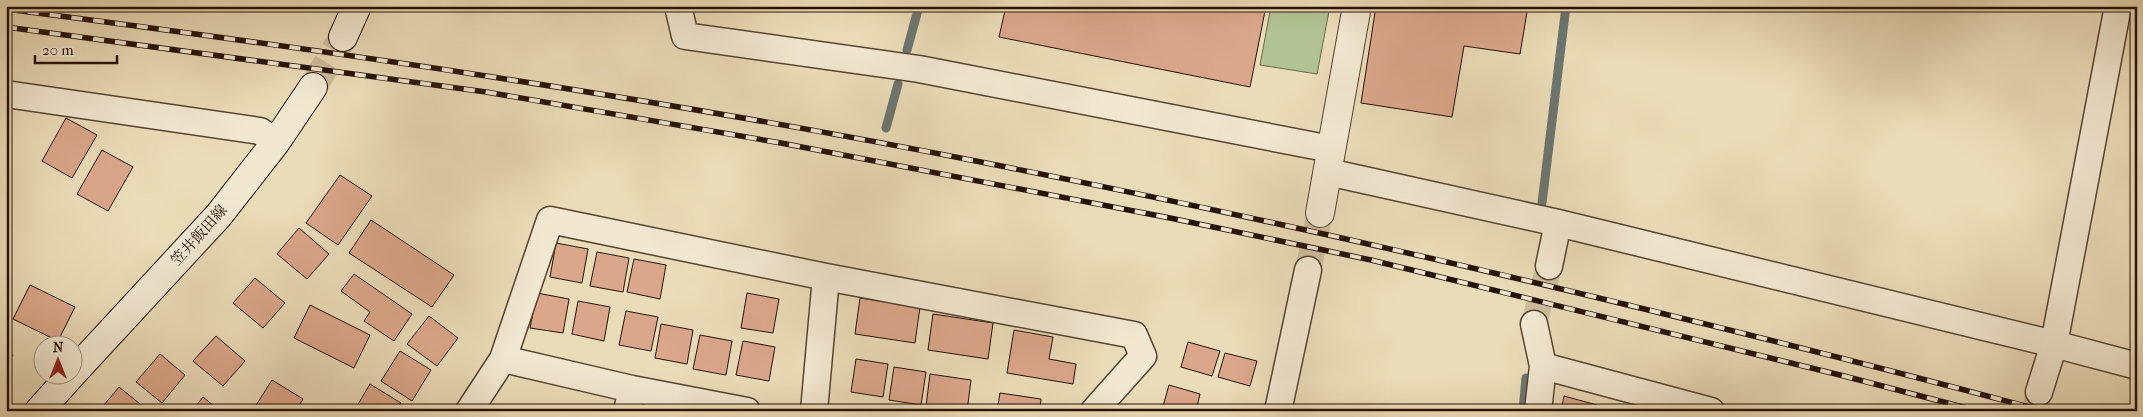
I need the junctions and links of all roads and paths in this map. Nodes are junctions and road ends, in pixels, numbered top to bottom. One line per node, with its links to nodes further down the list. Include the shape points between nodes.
1 (357, 6): 5 (main road)
2 (678, 6): 9 (street, via 685,36 919,70)
3 (1357, 6): 9 (main road)
4 (2118, 6): 16 (street)
5 (343, 37)
6 (313, 87): 8 (main road, 笠井飯田線)
7 (6, 94): 8 (street, via 260,131)
8 (276, 142): 18 (main road, 笠井飯田線, via 218,215)
9 (1330, 161): 10 (main road); 11 (street)
10 (1320, 213)
11 (1558, 223): 12 (street); 16 (street)
12 (1549, 266)
13 (1308, 270): 29 (street)
14 (826, 277): 17 (street, via 550,220); 27 (street); 28 (street, via 1134,335 1143,356)
15 (1534, 324): 19 (street)
16 (2054, 344): 20 (street); 22 (street)
17 (503, 359): 23 (street); 25 (street)
18 (82, 363)
19 (1543, 366): 30 (street); 31 (street)
20 (2137, 366)
21 (63, 384): 24 (main road, 笠井飯田線)
22 (2039, 392)
23 (630, 400): 26 (street)
24 (39, 411)
25 (469, 411)
26 (748, 411)
27 (814, 411)
28 (1094, 411)
29 (1278, 411)
30 (1538, 411)
31 (1711, 411)

